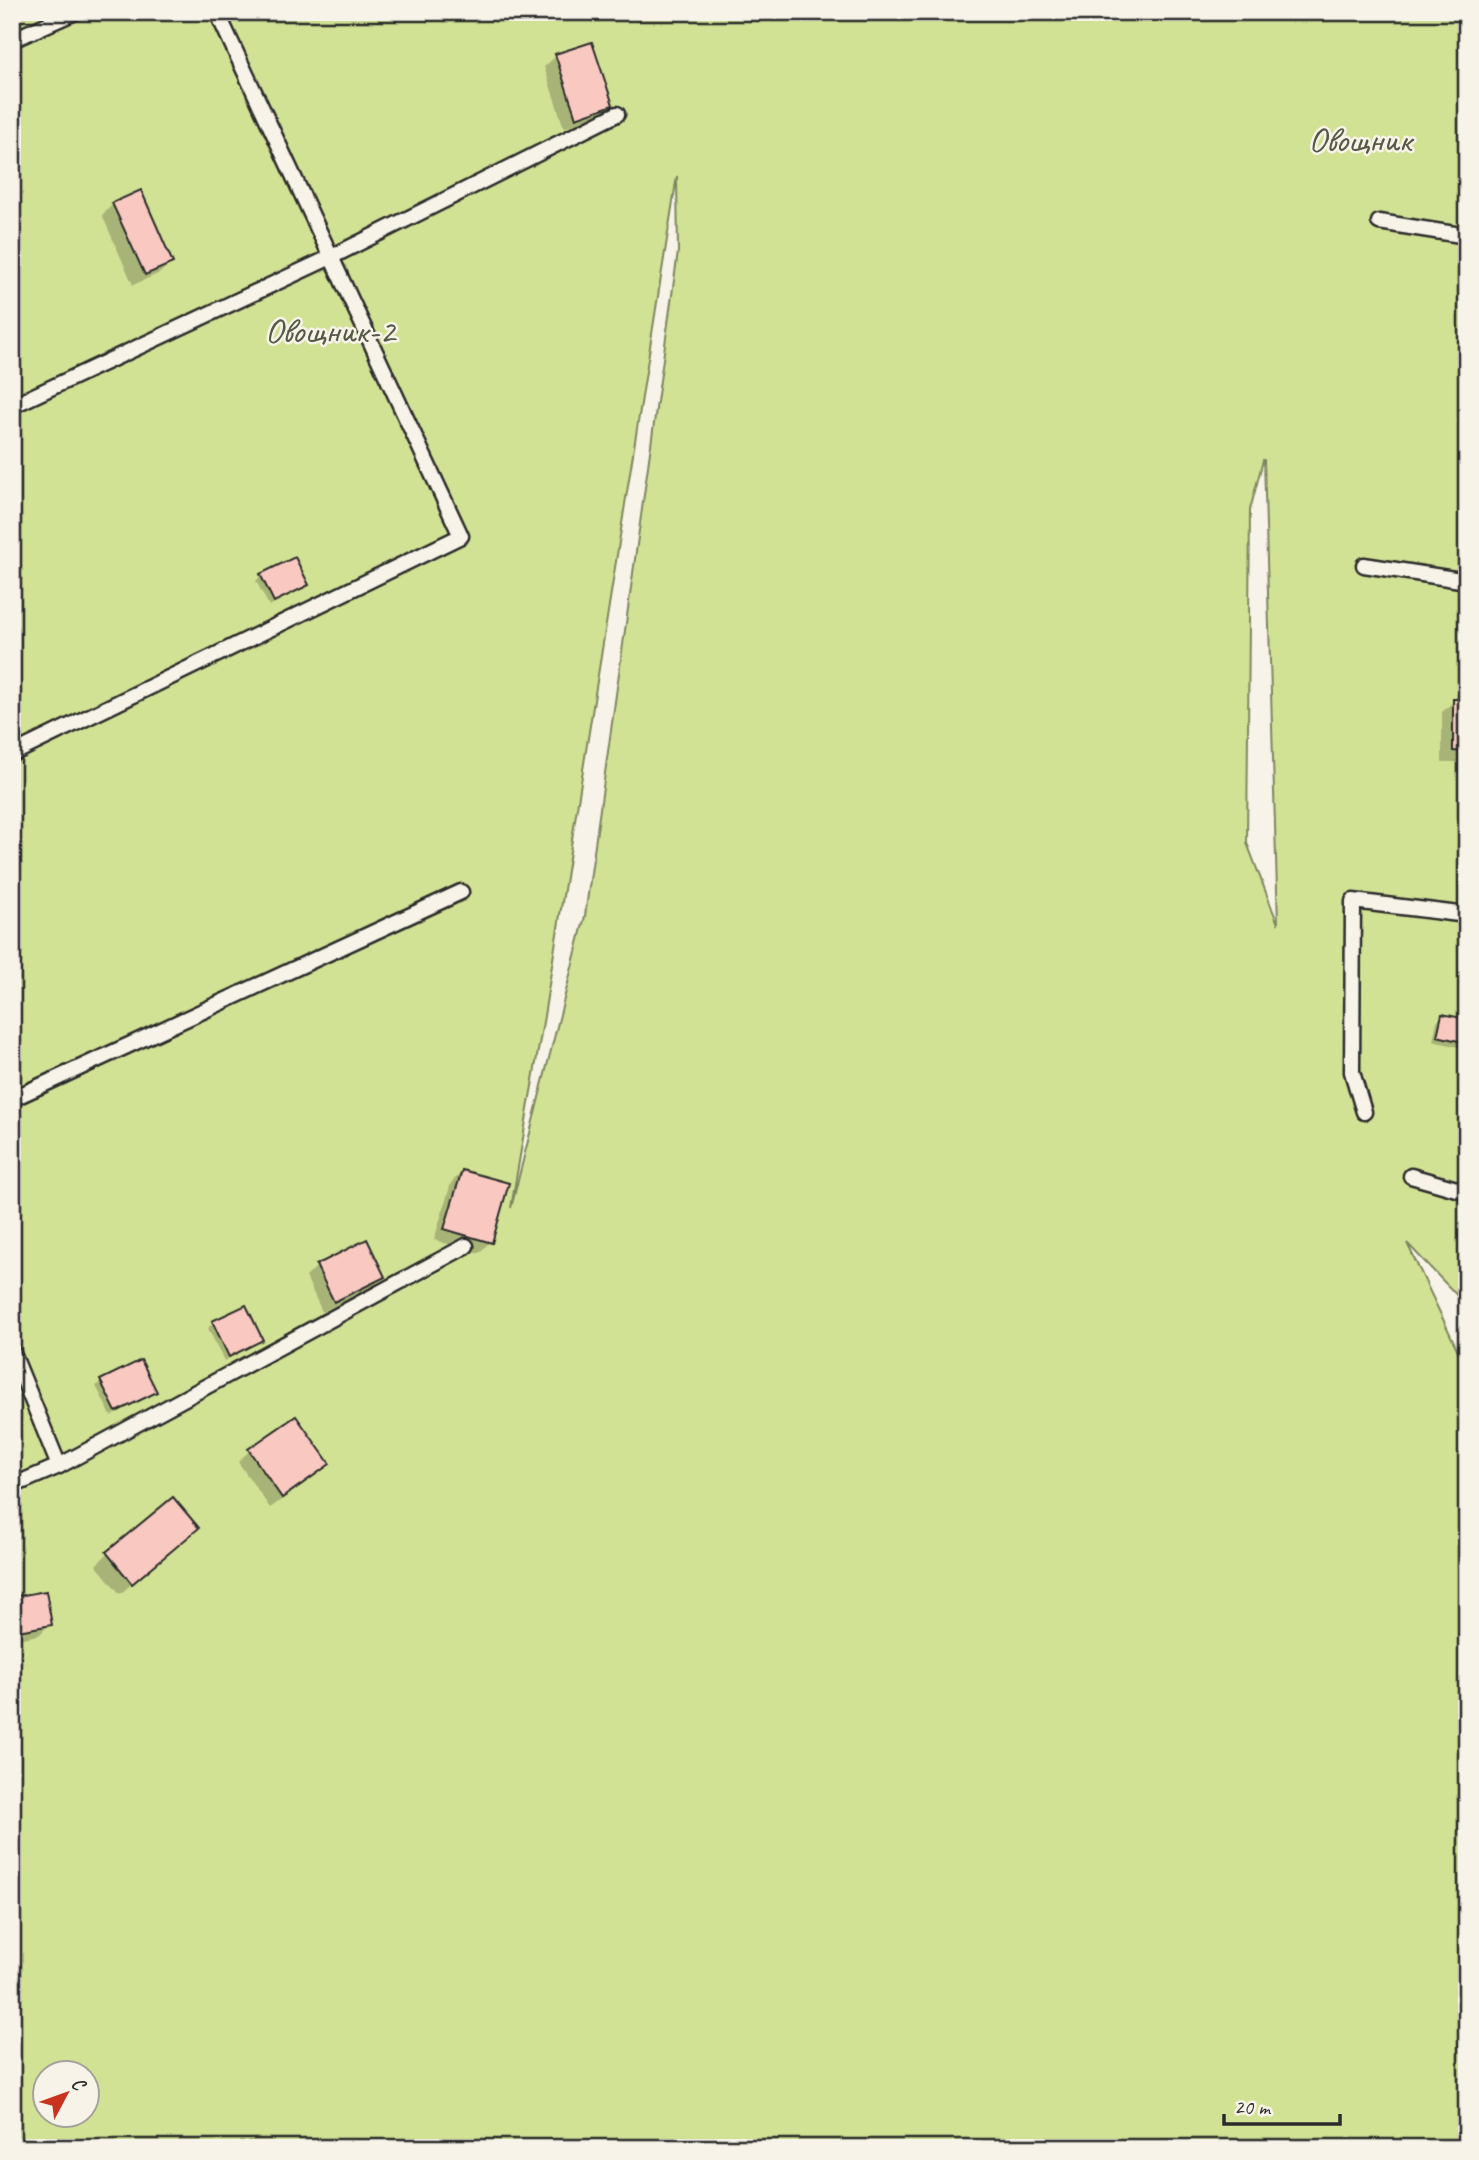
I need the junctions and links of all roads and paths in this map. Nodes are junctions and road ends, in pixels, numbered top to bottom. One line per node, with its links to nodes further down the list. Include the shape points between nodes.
1 (75, 12): 3 (lane)
2 (217, 12): 7 (lane)
3 (12, 40)
4 (617, 114): 7 (lane)
5 (1379, 222): 6 (lane)
6 (1467, 236)
7 (331, 257): 8 (lane); 11 (lane, via 461,536)
8 (12, 406)
9 (1364, 565): 10 (lane)
10 (1467, 581)
11 (12, 754)
12 (461, 892): 14 (lane)
13 (1467, 915): 15 (lane, via 1353,901 1352,1072)
14 (12, 1099)
15 (1364, 1112)
16 (1411, 1176): 17 (lane)
17 (1467, 1192)
18 (466, 1246): 20 (lane)
19 (12, 1351): 20 (lane)
20 (58, 1466): 21 (lane)
21 (12, 1486)

